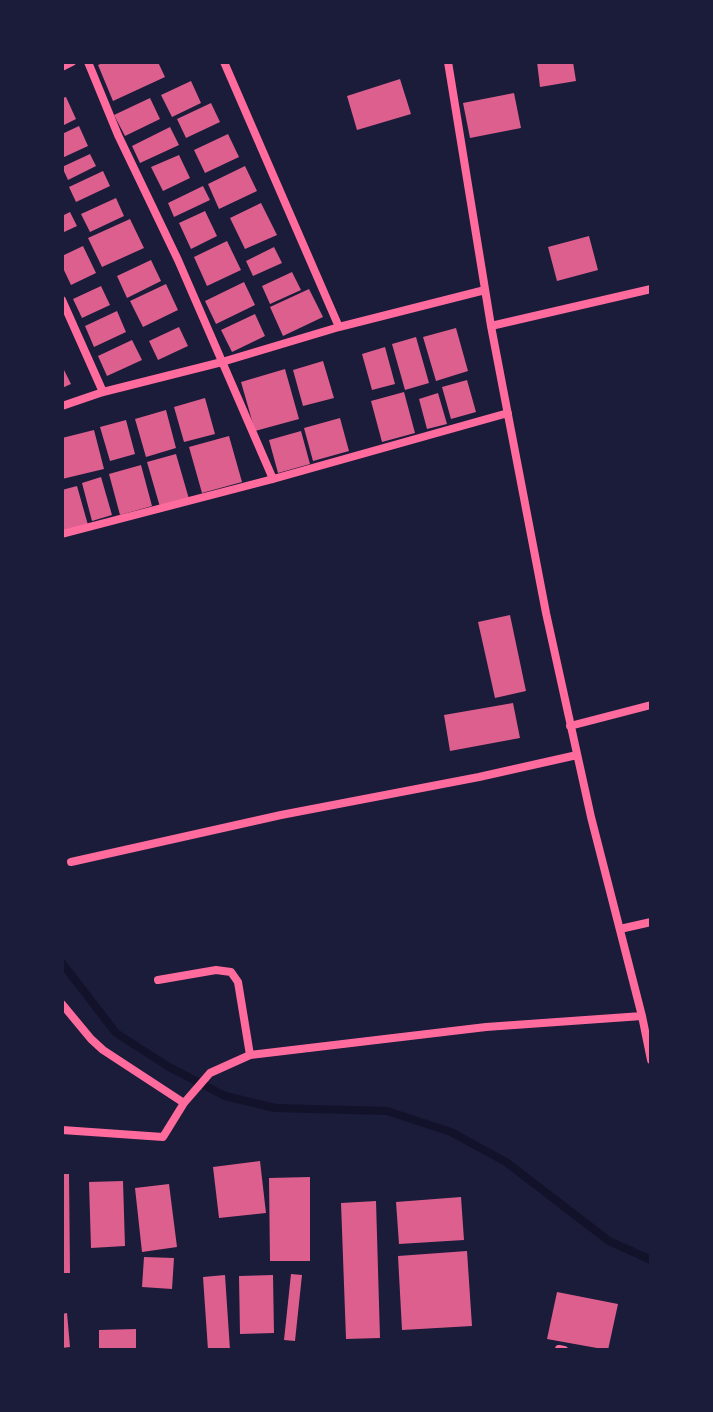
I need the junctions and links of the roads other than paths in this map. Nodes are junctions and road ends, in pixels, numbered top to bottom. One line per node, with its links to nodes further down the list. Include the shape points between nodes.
1 (72, 62): 5 (street)
2 (88, 62): 11 (street)
3 (224, 62): 10 (street)
4 (448, 62): 7 (street)
5 (62, 67)
6 (651, 289): 9 (street)
7 (485, 290): 9 (street); 10 (street)
8 (62, 300): 12 (street)
9 (491, 326): 14 (street)
10 (339, 327): 11 (street)
11 (222, 362): 12 (street); 15 (street)
12 (103, 392): 13 (street)
13 (62, 406)
14 (508, 413): 15 (street); 18 (street)
15 (273, 479): 16 (street)
16 (62, 534)
17 (651, 705): 18 (street)
18 (570, 726): 19 (street)
19 (577, 755): 20 (street); 22 (street)
20 (71, 862)
21 (651, 922): 22 (street)
22 (620, 929): 25 (street)
23 (158, 980): 26 (street, via 231,972 238,982)
24 (62, 1004): 28 (street, via 103,1050)
25 (642, 1016): 26 (street, via 486,1027); 27 (street)
26 (250, 1055): 28 (street, via 210,1073)
27 (651, 1060)
28 (186, 1100): 29 (street, via 160,1138)
29 (62, 1130)

